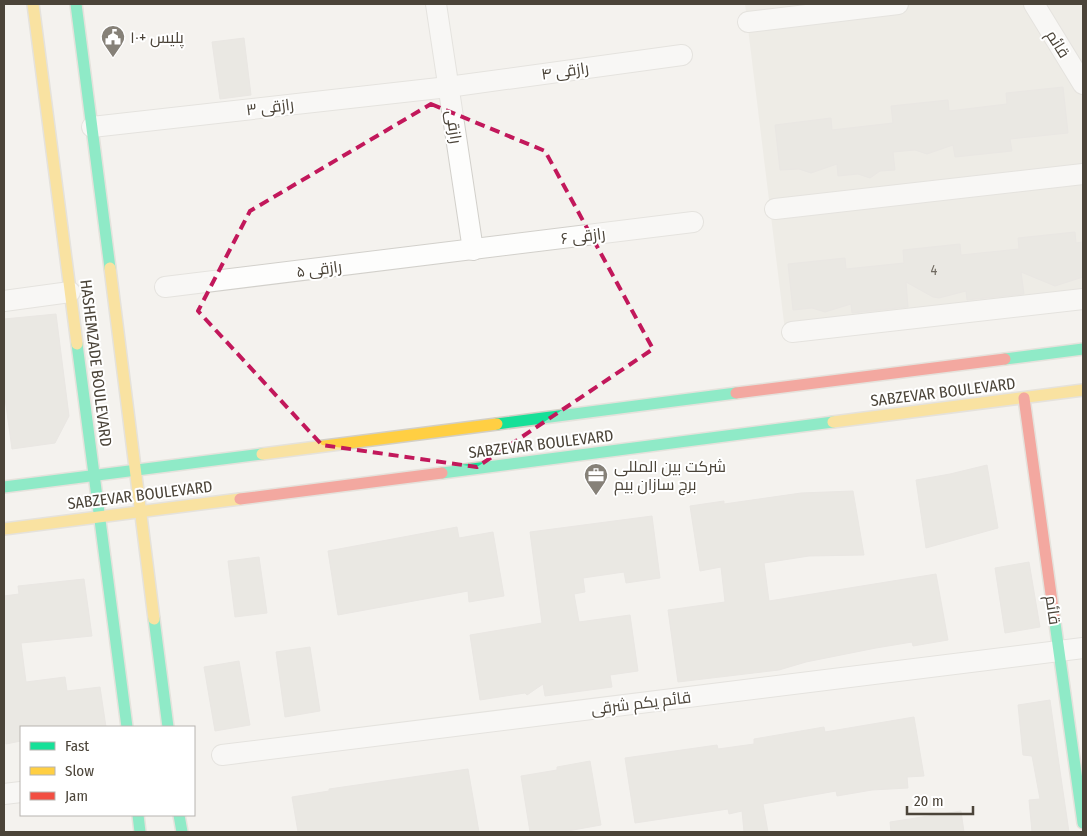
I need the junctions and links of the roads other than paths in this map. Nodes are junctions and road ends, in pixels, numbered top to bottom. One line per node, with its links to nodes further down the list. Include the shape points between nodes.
1 (33, 4): 16 (street, HASHEMZADE BOULEVARD)
2 (76, 4): 10 (street, HASHEMZADE BOULEVARD)
3 (436, 4): 9 (street, رازقی)
4 (898, 4): 6 (street)
5 (1034, 4): 8 (street, قائم)
6 (748, 22)
7 (682, 55): 9 (street, رازقی ۴)
8 (1083, 84)
9 (448, 87): 10 (street, رازقی ۳); 14 (street, رازقی)
10 (92, 127): 23 (street, HASHEMZADE BOULEVARD)
11 (1083, 174): 12 (street)
12 (776, 209)
13 (693, 222): 14 (street, رازقی ۶)
14 (473, 250): 15 (street, رازقی ۵)
15 (165, 287)
16 (70, 292): 18 (street); 24 (street, HASHEMZADE BOULEVARD)
17 (1083, 299): 19 (street)
18 (4, 301)
19 (792, 332)
20 (1083, 349): 23 (street, SABZEVAR BOULEVARD)
21 (1083, 390): 22 (street, SABZEVAR BOULEVARD)
22 (1024, 398): 26 (street, SABZEVAR BOULEVARD); 30 (street, قائم)
23 (136, 470): 24 (street, SABZEVAR BOULEVARD); 26 (street, HASHEMZADE BOULEVARD)
24 (94, 475): 25 (street, SABZEVAR BOULEVARD); 27 (street, HASHEMZADE BOULEVARD)
25 (4, 487)
26 (141, 512): 27 (street, SABZEVAR BOULEVARD); 32 (street, HASHEMZADE BOULEVARD)
27 (99, 517): 28 (street, SABZEVAR BOULEVARD); 31 (street, HASHEMZADE BOULEVARD)
28 (4, 529)
29 (1083, 648): 30 (street, قائم یکم شرقی)
30 (1059, 651): 33 (street, قائم یکم شرقی); 38 (street, قائم)
31 (126, 726)
32 (168, 726)
33 (222, 755)
34 (20, 792): 35 (street)
35 (4, 794)
36 (138, 816): 39 (street)
37 (179, 816): 40 (street)
38 (1083, 823)
39 (140, 832)
40 (182, 832)

